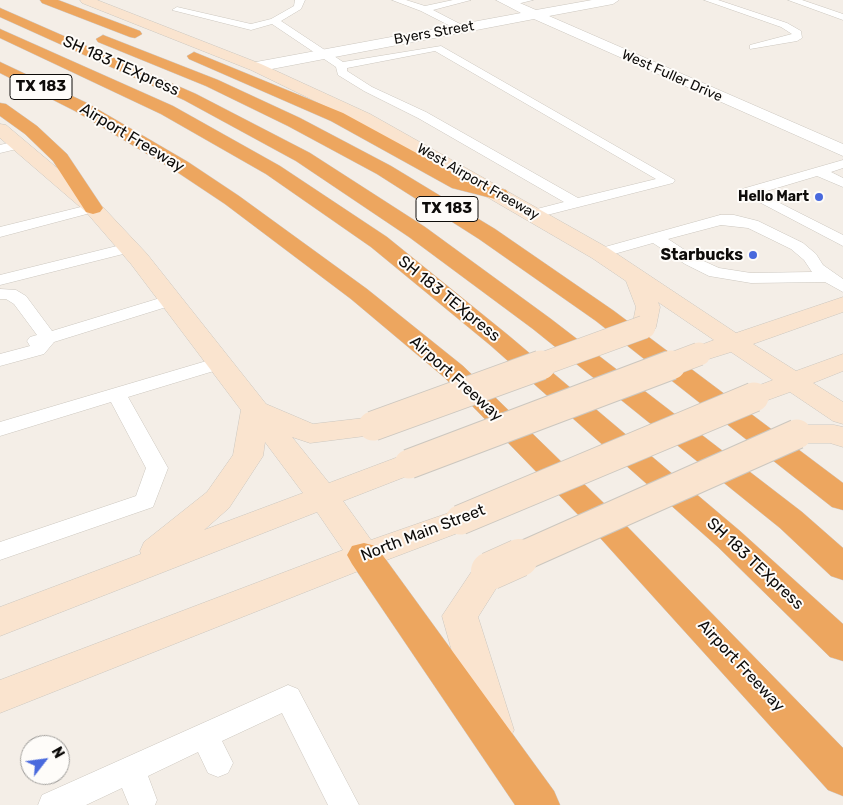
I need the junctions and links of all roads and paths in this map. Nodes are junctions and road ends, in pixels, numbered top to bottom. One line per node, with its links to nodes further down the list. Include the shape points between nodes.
1 (4, 0): 20 (highway, TX 183)
2 (46, 0): 35 (highway, via 240,74 337,117 459,184)
3 (86, 0): 24 (main road, West Airport Freeway)
4 (300, 0): 16 (lane, via 298,7)
5 (397, 0): 12 (lane)
6 (466, 0): 12 (lane)
7 (613, 0): 11 (street, Byers Street)
8 (709, 0): 18 (lane, via 784,25 797,33 797,38)
9 (793, 0): 15 (lane)
10 (505, 2): 11 (street, West Fuller Drive)
11 (531, 7): 17 (street, Byers Street); 30 (street, West Fuller Drive)
12 (424, 9): 17 (lane)
13 (177, 10): 16 (lane, via 251,27)
14 (0, 12): 31 (highway, SH 183 TEXpress, via 190,97)
15 (843, 17)
16 (274, 21): 21 (lane)
17 (460, 28): 21 (street, Byers Street)
18 (754, 47)
19 (18, 50): 25 (highway, via 58,82); 70 (highway, SH 183 TEXpress, via 167,110 274,170 379,242 499,340 729,539)
20 (139, 53): 31 (highway); 64 (highway, TX 183, via 294,122 440,204 605,316)
21 (323, 53): 23 (lane); 24 (street, Byers Street)
22 (0, 66): 25 (highway, Airport Freeway / TX 183)
23 (341, 66): 36 (lane, via 342,73 368,90 422,115); 36 (lane, via 437,48 668,180)
24 (256, 67): 35 (main road, West Airport Freeway, via 364,118)
25 (81, 107): 76 (highway, Airport Freeway / TX 183, via 181,166 271,228 454,372 604,522)
26 (0, 108): 37 (highway, via 60,158)
27 (0, 129): 28 (main road)
28 (20, 144): 29 (lane); 37 (main road)
29 (0, 149)
30 (843, 151)
31 (303, 157): 67 (highway, SH 183 TEXpress, via 417,232 542,324 791,520)
32 (843, 164): 33 (lane)
33 (818, 171): 34 (lane); 41 (lane, via 747,192)
34 (843, 183)
35 (499, 194): 38 (main road, West Airport Freeway)
36 (576, 203): 38 (lane)
37 (93, 208): 39 (lane); 42 (main road)
38 (534, 214): 43 (main road, West Airport Freeway)
39 (0, 232)
40 (657, 239): 43 (lane); 45 (lane, via 691,261 716,272 751,278); 45 (lane, via 720,220 753,224 797,246)
41 (843, 241)
42 (129, 248): 46 (lane); 49 (main road)
43 (600, 253): 44 (main road, West Airport Freeway)
44 (636, 277): 52 (main road, West Airport Freeway); 59 (main road, bridge, via 648,307 644,327 373,426 310,434)
45 (827, 277): 47 (lane)
46 (0, 280)
47 (843, 287)
48 (0, 294): 51 (lane, via 10,294 20,300)
49 (170, 300): 51 (lane); 56 (main road)
50 (843, 304): 52 (main road)
51 (48, 338): 53 (lane); 54 (lane, via 37,350)
52 (734, 342): 57 (main road, West Airport Freeway); 63 (main road, bridge)
53 (0, 351)
54 (0, 360)
55 (843, 362): 57 (main road, North Main Street)
56 (220, 363): 58 (lane); 59 (main road)
57 (794, 381): 60 (main road, West Airport Freeway); 66 (main road, North Main Street, bridge, via 460,520)
58 (117, 394): 61 (lane); 65 (lane, via 158,468 145,501)
59 (255, 409): 63 (main road); 68 (main road, via 248,456 218,500 178,535)
60 (843, 415)
61 (0, 429)
62 (843, 438): 73 (main road, bridge, via 834,434 797,434 490,571 460,616)
63 (322, 496): 66 (main road); 68 (main road)
64 (843, 499)
65 (0, 552)
66 (364, 555): 71 (main road, North Main Street); 73 (highway)
67 (843, 567)
68 (127, 572): 69 (main road)
69 (0, 622)
70 (843, 646)
71 (0, 697)
72 (205, 735): 74 (lane); 75 (lane); 79 (lane, via 288,696)
73 (499, 745): 80 (highway)
74 (218, 763)
75 (130, 769): 77 (lane); 78 (lane)
76 (843, 777)
77 (142, 800)
78 (55, 805)
79 (344, 805)
80 (539, 805)

